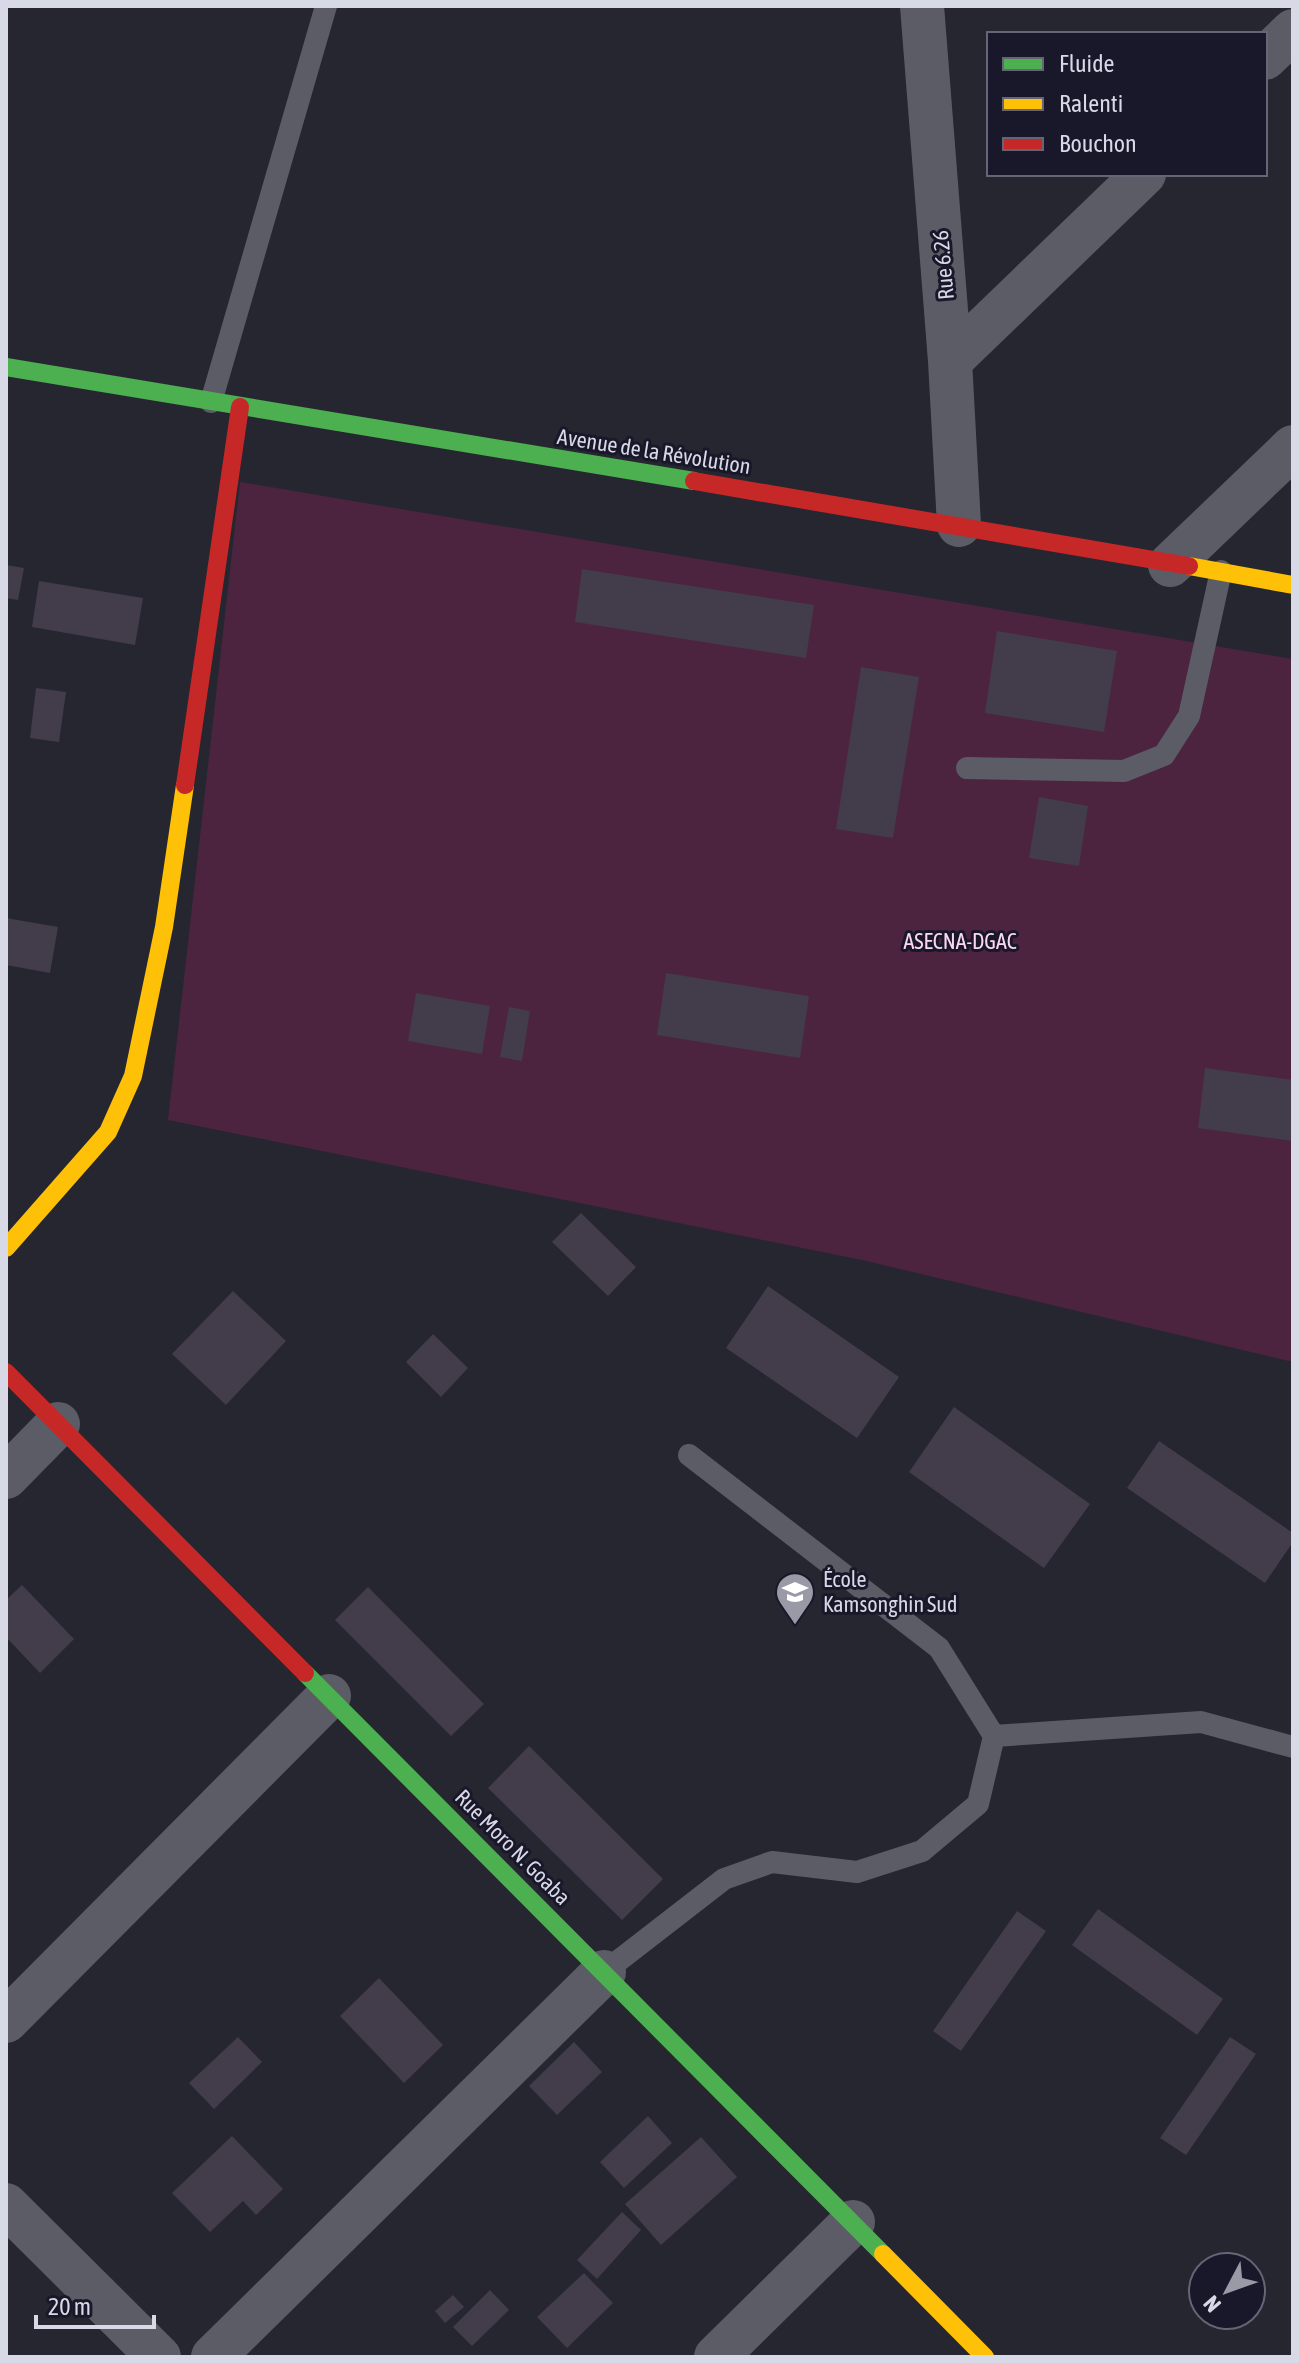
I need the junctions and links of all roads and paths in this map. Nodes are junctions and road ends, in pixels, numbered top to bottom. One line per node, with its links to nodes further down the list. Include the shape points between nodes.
1 (326, 6): 8 (lane)
2 (922, 6): 6 (street, Rue 6.26)
3 (1293, 31): 4 (street)
4 (1267, 56)
5 (1142, 176): 6 (street)
6 (950, 361): 11 (street, Rue 6.26)
7 (6, 367): 8 (street, Avenue de la Révolution)
8 (211, 402): 9 (street, Avenue de la Révolution)
9 (240, 407): 11 (street, Avenue de la Révolution); 16 (street, via 164,927 133,1076 108,1132)
10 (1293, 447): 12 (street)
11 (959, 525): 12 (street, Avenue de la Révolution)
12 (1170, 565): 13 (street, Avenue de la Révolution)
13 (1221, 571): 14 (street, Avenue de la Révolution); 15 (lane, via 1189,716 1164,755 1124,771)
14 (1293, 585)
15 (967, 768)
16 (6, 1248)
17 (6, 1372): 18 (street, Rue Moro N. Goaba)
18 (58, 1424): 20 (street); 21 (street, Rue Moro N. Goaba)
19 (689, 1455): 22 (lane, via 939,1648)
20 (6, 1477)
21 (329, 1696): 24 (street, Rue Moro N. Goaba); 25 (street)
22 (994, 1736): 23 (lane, via 1201,1722); 24 (lane, via 978,1804 922,1851 857,1872 772,1862 724,1879)
23 (1293, 1747)
24 (604, 1972): 27 (street, Rue Moro N. Goaba); 29 (street)
25 (6, 2021)
26 (6, 2205): 28 (street)
27 (853, 2222): 30 (street); 31 (street, Rue Moro N. Goaba)
28 (159, 2357)
29 (213, 2357)
30 (716, 2357)
31 (985, 2357)

